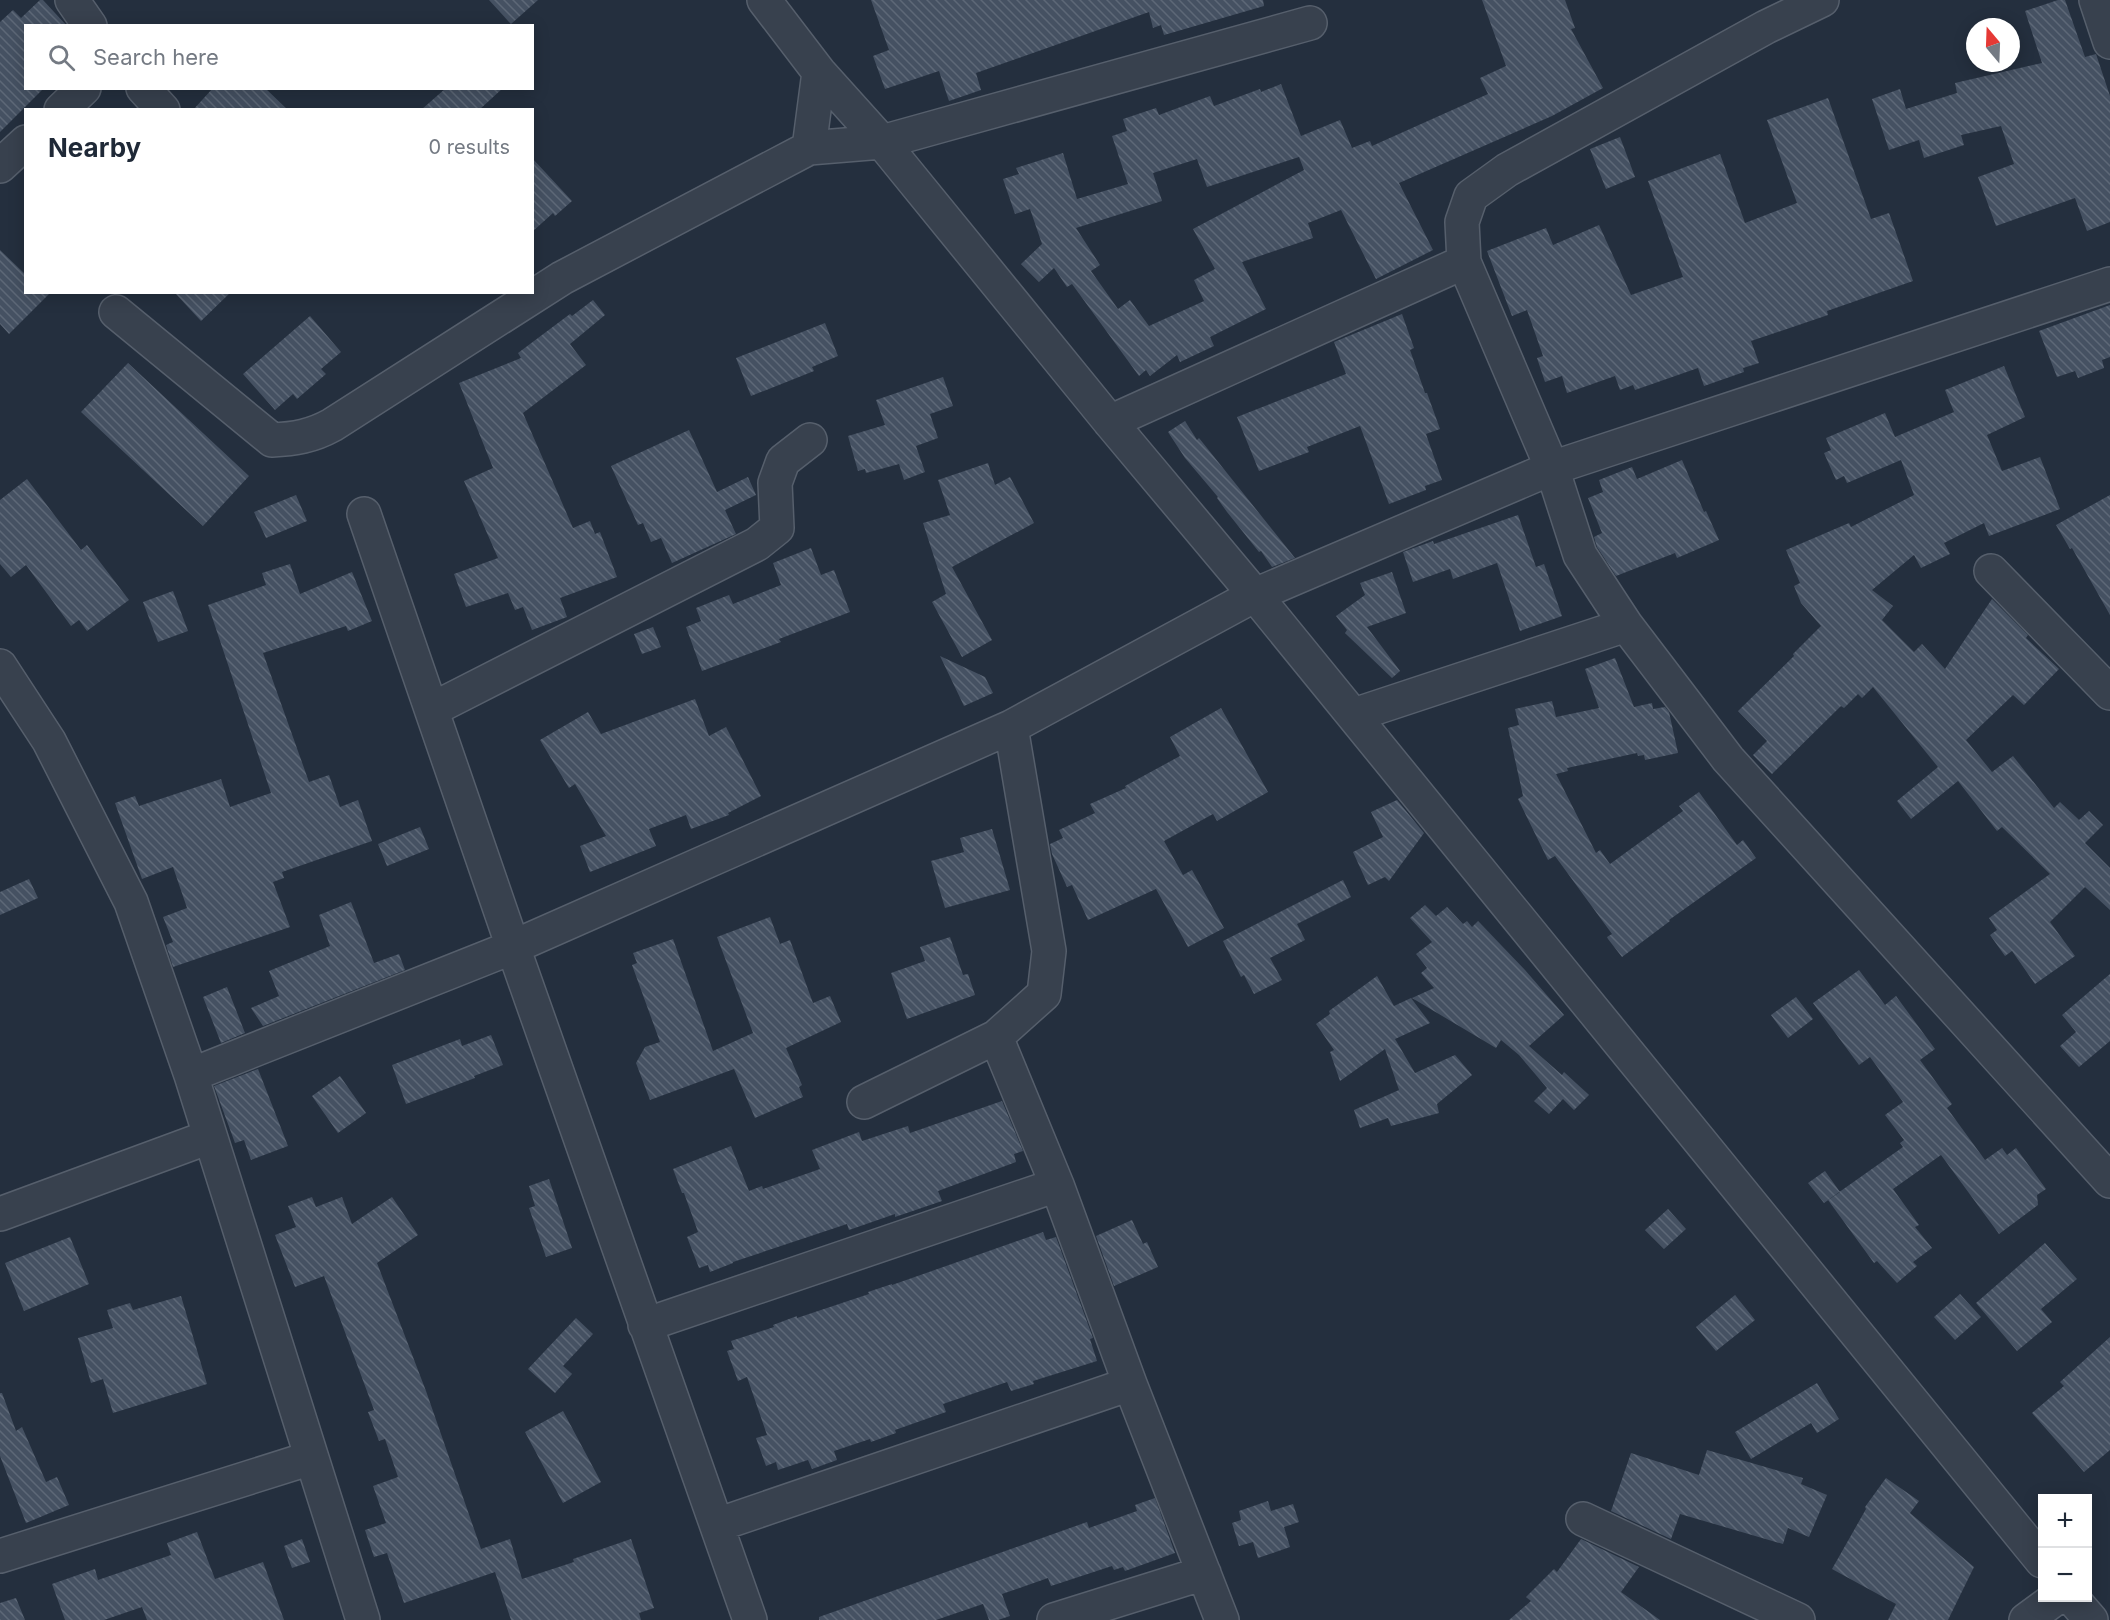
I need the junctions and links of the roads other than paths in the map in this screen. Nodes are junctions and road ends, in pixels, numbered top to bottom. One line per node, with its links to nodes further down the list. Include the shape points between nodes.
1 (72, 0): 6 (street)
2 (1822, 0): 17 (street, via 1507,170 1471,196 1462,222)
3 (2096, 0): 7 (street)
4 (773, 3): 8 (street)
5 (1310, 23): 13 (street)
6 (89, 24)
7 (2110, 42)
8 (819, 72): 13 (street); 15 (street)
9 (82, 90): 11 (street)
10 (144, 90): 12 (street)
11 (63, 108)
12 (161, 108)
13 (882, 141): 15 (street); 20 (street)
14 (24, 144): 16 (street)
15 (809, 148): 19 (street, via 562,278 332,425 294,440 272,440)
16 (0, 165)
17 (1464, 262): 20 (street); 22 (street)
18 (2110, 284): 22 (street)
19 (116, 312)
20 (1110, 422): 25 (street)
21 (810, 440): 29 (street, via 783,462 775,483 777,528 758,544)
22 (1552, 468): 25 (street); 26 (street, via 1580,555)
23 (364, 514): 29 (street)
24 (1991, 571): 28 (street)
25 (1256, 595): 30 (street); 31 (street)
26 (1626, 625): 30 (street); 37 (street, via 1728,759)
27 (0, 666): 34 (street, via 49,741 131,902)
28 (2110, 693)
29 (433, 709): 32 (street)
30 (1354, 715): 45 (street)
31 (1011, 728): 32 (street); 33 (street, via 1049,951 1044,994)
32 (513, 947): 34 (street); 40 (street)
33 (996, 1037): 35 (street); 38 (street)
34 (191, 1075): 36 (street)
35 (864, 1102)
36 (209, 1137): 39 (street); 42 (street)
37 (2110, 1181)
38 (1057, 1185): 40 (street); 41 (street)
39 (0, 1214)
40 (645, 1325): 44 (street)
41 (1130, 1384): 44 (street); 47 (street)
42 (311, 1458): 46 (street); 50 (street)
43 (1583, 1519): 54 (street)
44 (717, 1525): 51 (street)
45 (2038, 1555)
46 (0, 1556)
47 (1204, 1573): 52 (street); 53 (street)
48 (2051, 1602): 55 (street)
49 (2075, 1602): 56 (street)
50 (363, 1620)
51 (750, 1620)
52 (1054, 1620)
53 (1222, 1620)
54 (1798, 1620)
55 (2026, 1620)
56 (2091, 1620)

